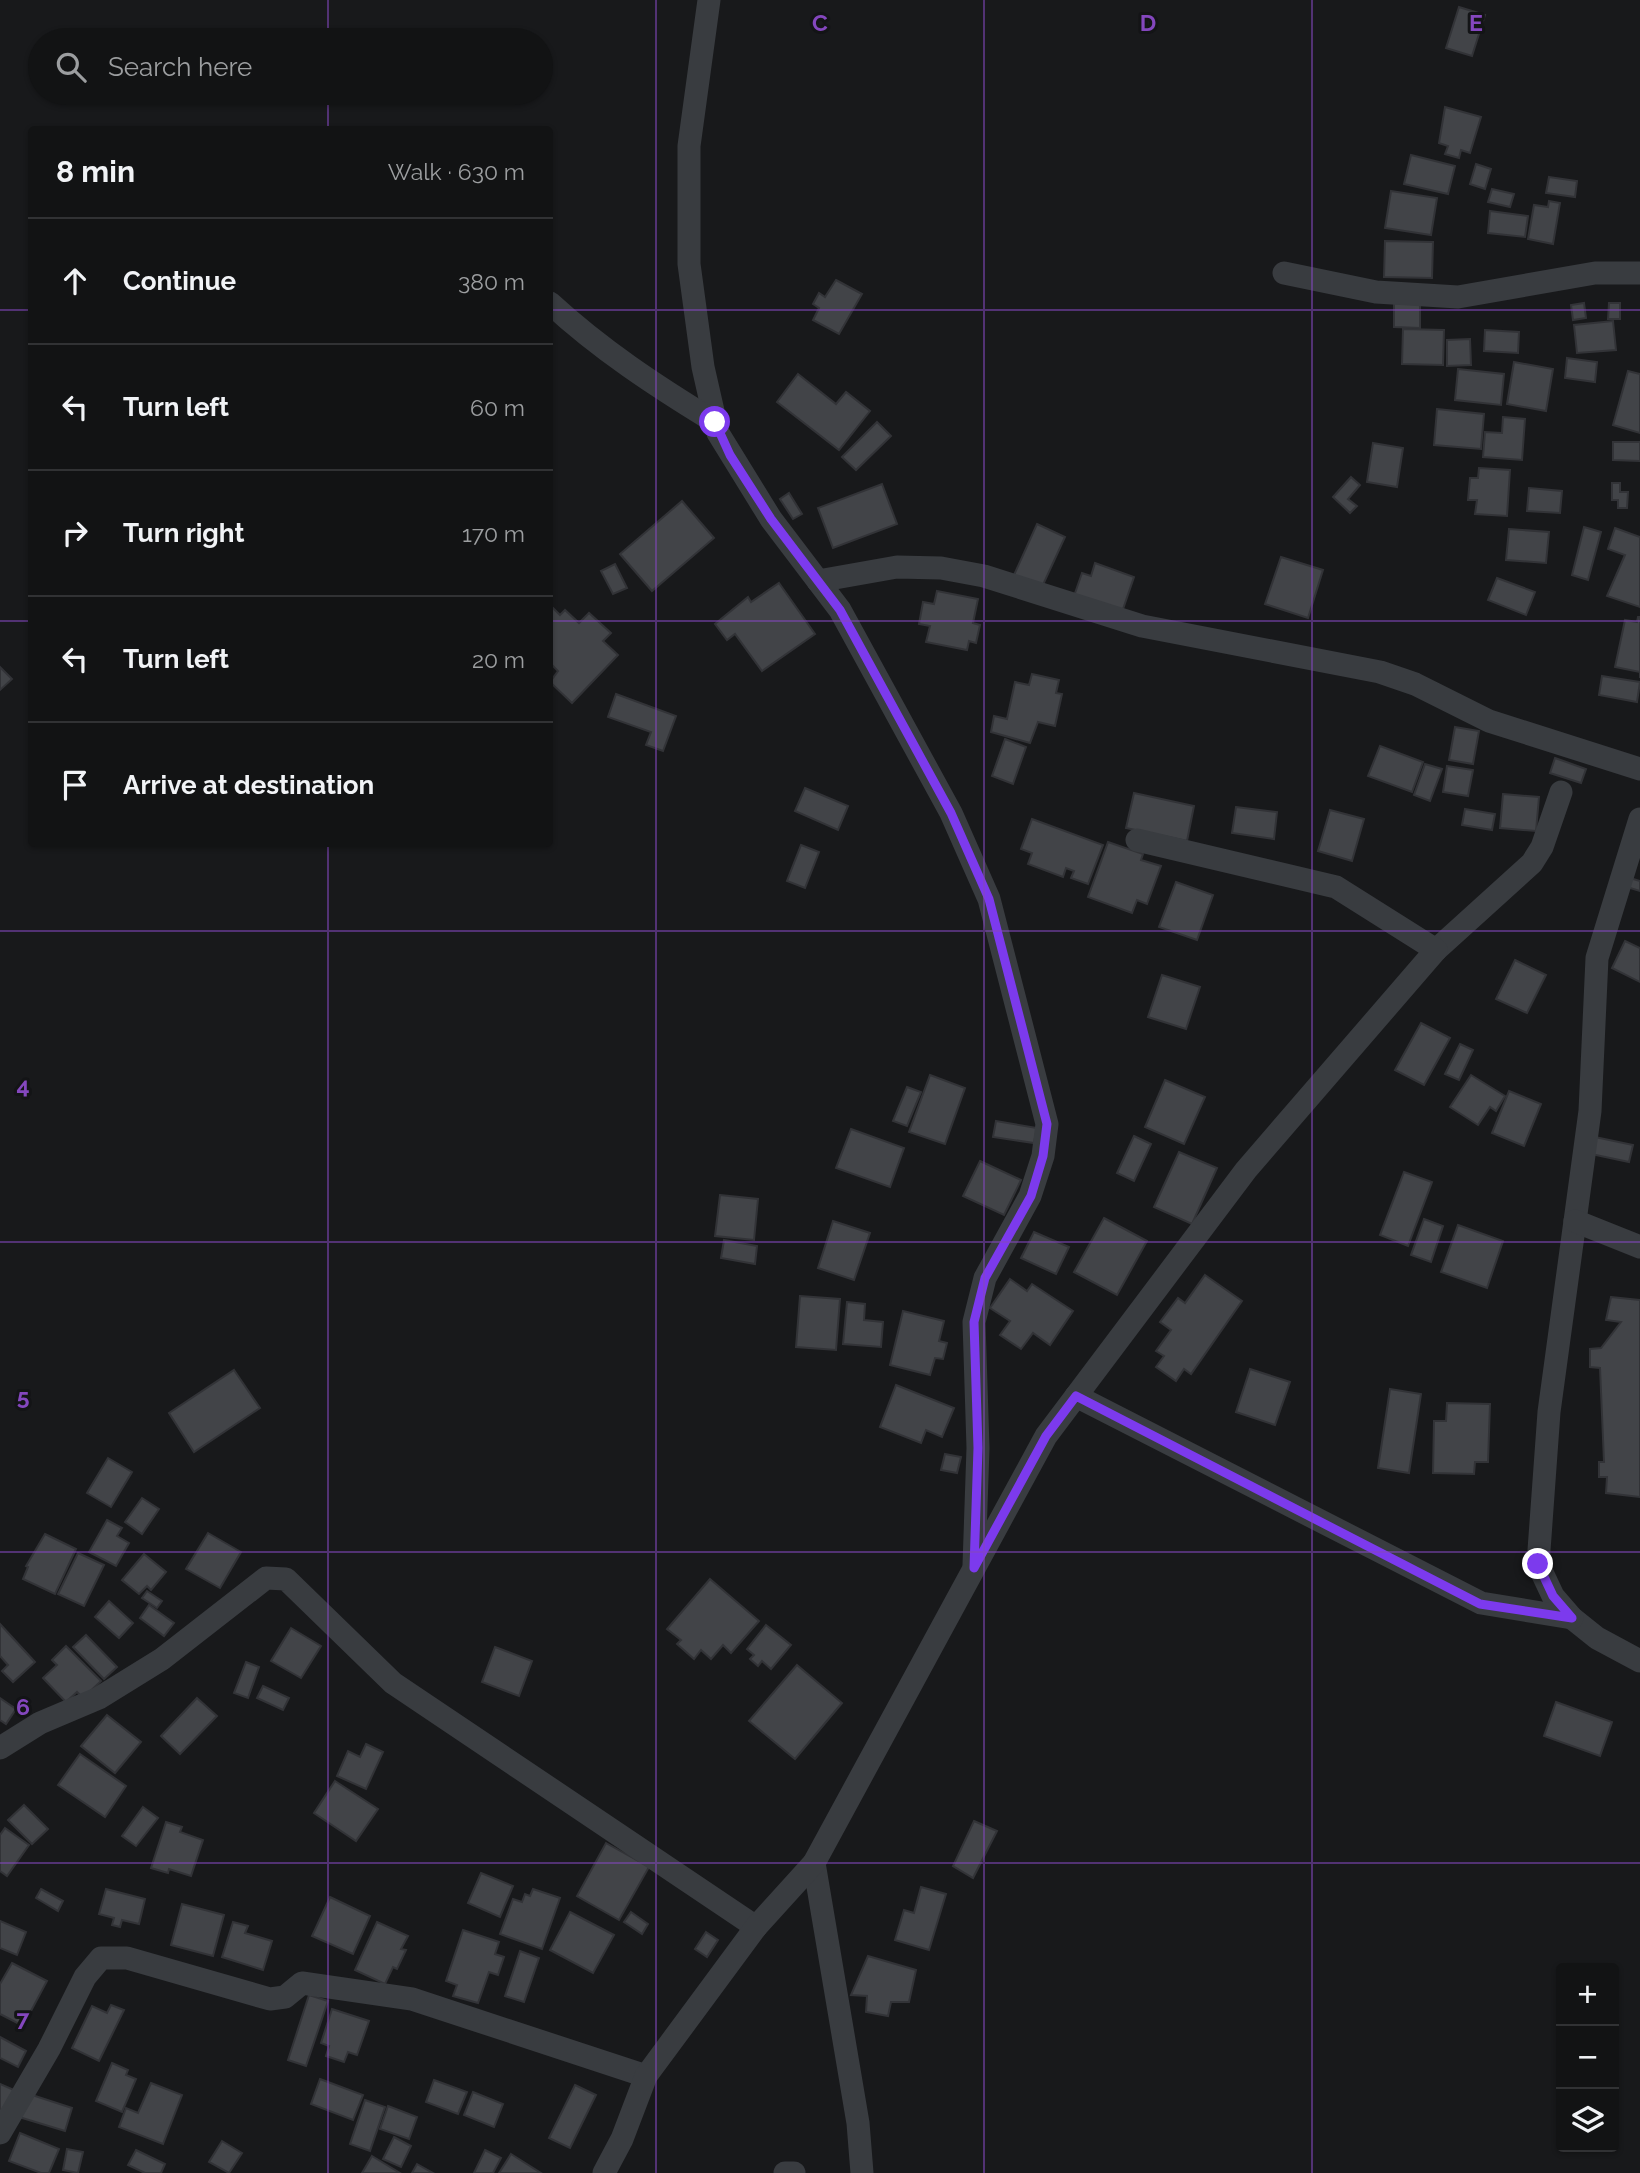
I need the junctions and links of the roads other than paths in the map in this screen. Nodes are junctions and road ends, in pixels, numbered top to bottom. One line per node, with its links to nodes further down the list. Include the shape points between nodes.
1 (709, 0): 5 (street, via 689,146 689,264)
2 (1284, 273): 3 (street, via 1376,292 1458,297 1595,273)
3 (1640, 273)
4 (553, 306): 5 (street, via 634,372)
5 (715, 422): 6 (street, via 730,455 771,519)
6 (818, 581): 7 (street, via 897,567 941,568 984,576 1142,626 1380,672 1432,691 1489,721); 15 (street, via 840,610 951,813 989,899 1047,1124 1031,1196 985,1278 974,1322 978,1448)
7 (1640, 769)
8 (1561, 792): 11 (street, via 1532,863)
9 (1640, 819): 12 (street, via 1597,958 1590,1111)
10 (1138, 840): 11 (street, via 1336,887)
11 (1436, 950): 14 (street, via 1246,1170)
12 (1575, 1221): 13 (street); 16 (street, via 1549,1412 1538,1564 1553,1596)
13 (1640, 1247)
14 (1076, 1396): 15 (street, via 1046,1436); 16 (street, via 1480,1604)
15 (974, 1568): 19 (street)
16 (1572, 1618): 17 (street, via 1597,1638)
17 (1640, 1661)
18 (3, 1742): 20 (street, via 99,1699 162,1659 266,1578 286,1579 393,1683)
19 (814, 1863): 20 (street); 26 (street, via 858,2123)
20 (756, 1927): 21 (street)
21 (646, 2076): 22 (street, via 412,1999 302,1983 285,1997 270,1999 127,1958 101,1958 85,1977); 23 (street)
22 (0, 2133)
23 (604, 2173)
24 (785, 2173): 25 (street)
25 (794, 2173)
26 (862, 2173)

